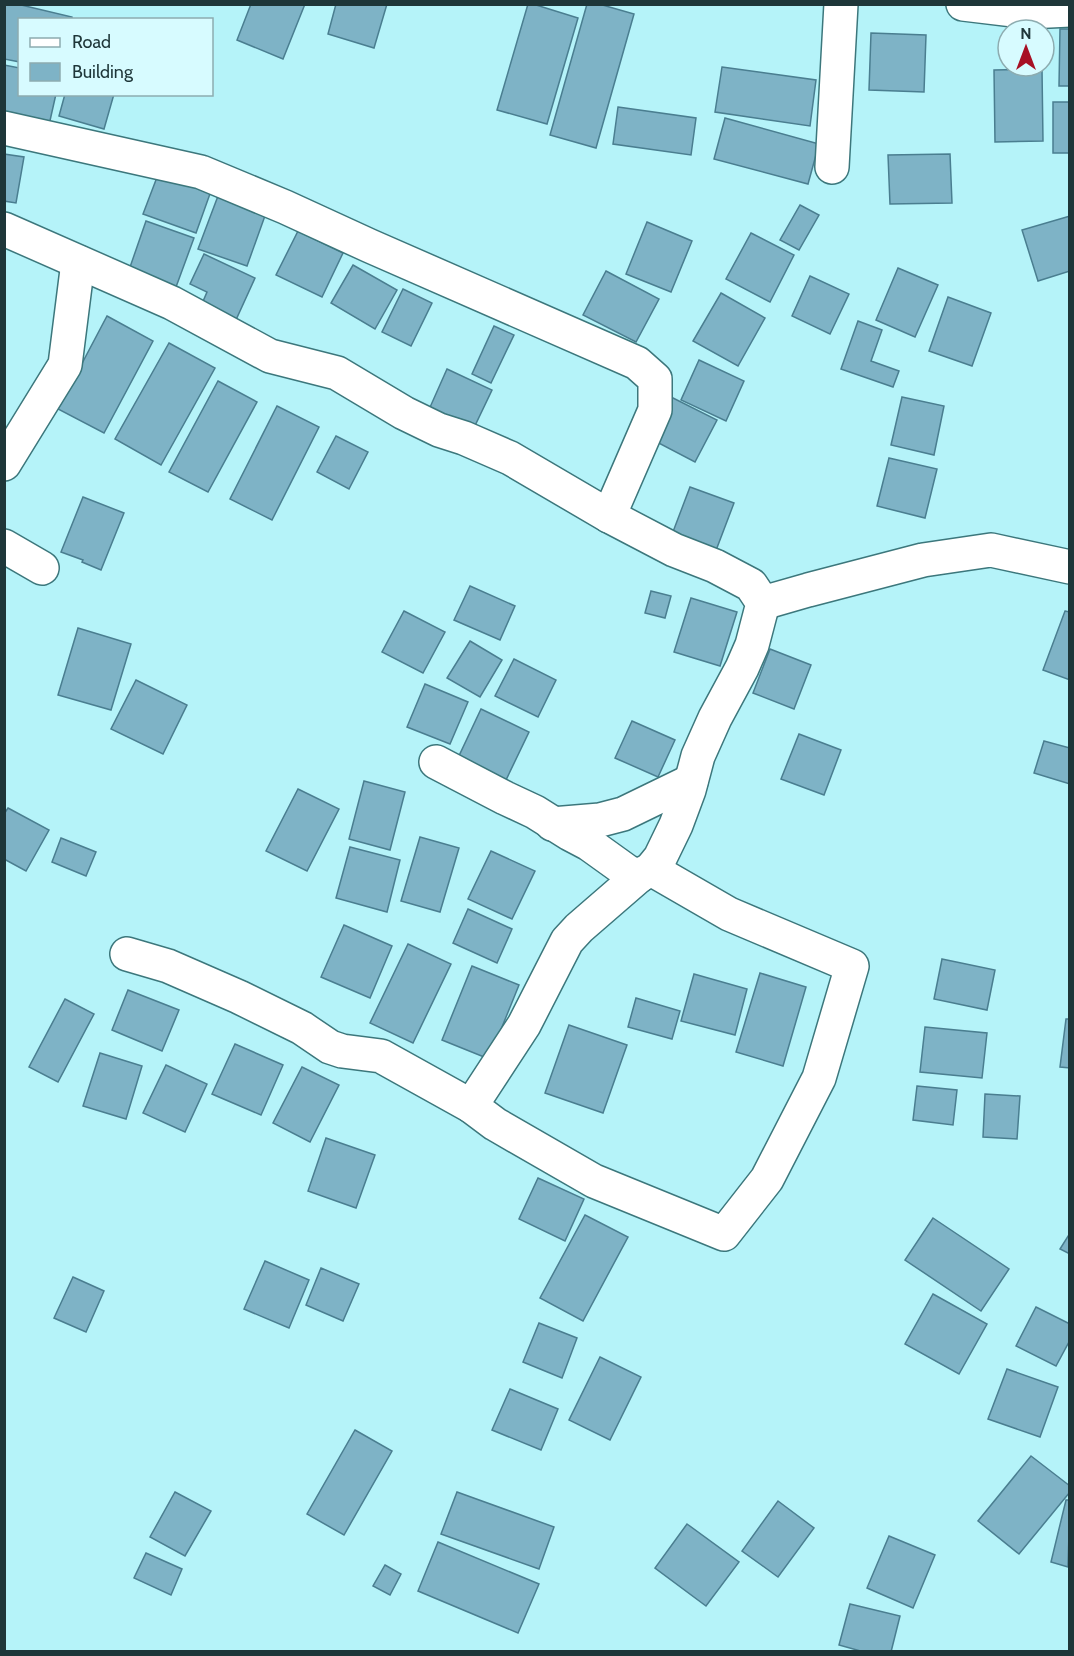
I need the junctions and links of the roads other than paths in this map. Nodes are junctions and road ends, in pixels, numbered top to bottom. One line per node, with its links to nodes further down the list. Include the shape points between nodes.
1 (841, 4): 5 (street)
2 (963, 4): 3 (street, via 1029,12)
3 (1070, 10)
4 (4, 128): 9 (street, via 201,172 637,363 655,379 656,410)
5 (832, 167)
6 (4, 230): 7 (street)
7 (78, 262): 8 (street, via 65,365); 9 (street, via 172,303 270,356 337,373 404,413 510,459)
8 (4, 464)
9 (609, 516): 13 (street, via 751,585)
10 (4, 546): 12 (street)
11 (1070, 567): 13 (street, via 991,550 923,560)
12 (42, 568)
13 (763, 603): 15 (street, via 752,645 715,718)
14 (436, 762): 16 (street)
15 (691, 781): 16 (street, via 623,814); 17 (street, via 660,858)
16 (552, 824): 17 (street, via 628,872)
17 (645, 872): 19 (street, via 567,941 524,1025); 19 (street, via 729,914 852,966 819,1078 767,1179 724,1234 594,1181)
18 (126, 954): 19 (street, via 168,966 230,993 302,1028 330,1047 381,1056)
19 (471, 1106)

